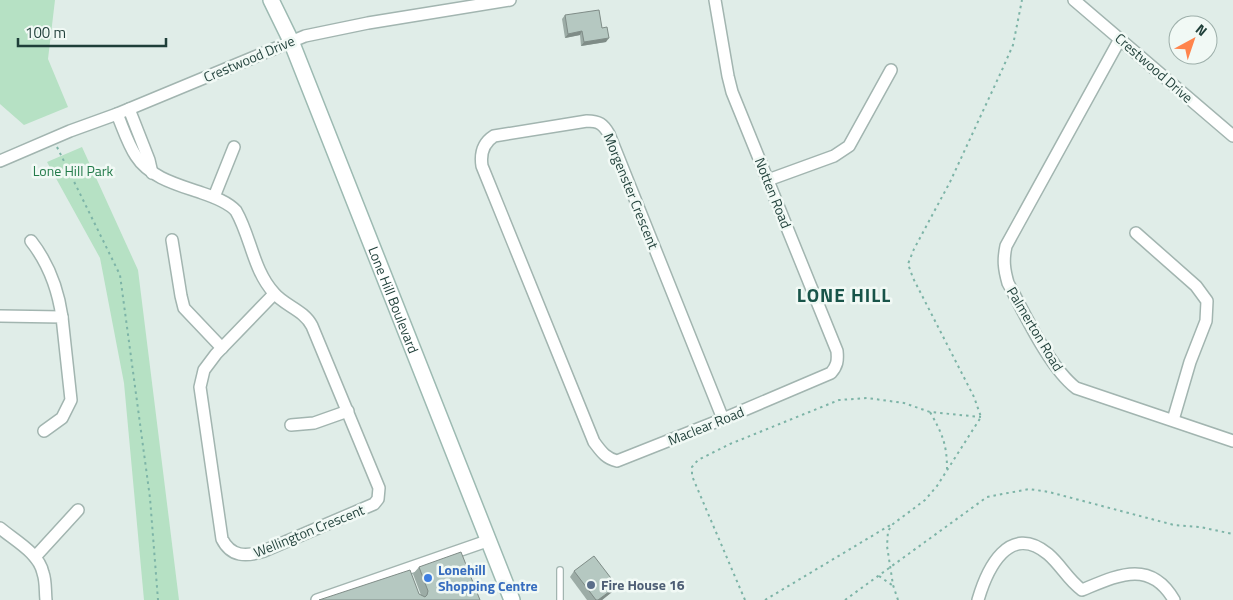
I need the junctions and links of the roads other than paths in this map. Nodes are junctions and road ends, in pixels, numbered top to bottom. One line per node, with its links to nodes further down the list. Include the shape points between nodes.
1 (271, 0): 6 (street, Lone Hill Boulevard)
2 (510, 0): 6 (street, Crestwood Drive, via 368,23)
3 (715, 0): 14 (street, Notten Road, via 732,92)
4 (1074, 0): 5 (street, Crestwood Drive)
5 (1120, 39): 10 (street, Crestwood Drive); 26 (street, Palmerton Road, via 1006,246 1004,270 1048,355 1066,380 1076,388)
6 (291, 41): 8 (street, Crestwood Drive); 33 (street, Lone Hill Boulevard)
7 (891, 70): 14 (street, via 849,146 834,156)
8 (129, 109): 9 (street, Crestwood Drive); 13 (street)
9 (117, 114): 12 (street, Crestwood Drive); 13 (street, Wellington Crescent, via 135,156)
10 (1232, 135)
11 (234, 147): 15 (street)
12 (0, 161)
13 (152, 173): 15 (street, Wellington Crescent)
14 (768, 180): 23 (street, Notten Road, via 837,351 836,367)
15 (214, 197): 19 (street, Wellington Crescent, via 236,211 262,275)
16 (1136, 233): 26 (street, via 1196,286 1207,301 1206,321 1190,362)
17 (172, 240): 22 (street, via 184,308)
18 (31, 241): 21 (street, via 49,270 60,300)
19 (274, 294): 22 (street, Wellington Crescent); 24 (street, Wellington Crescent, via 304,314 310,322)
20 (0, 316): 21 (street)
21 (62, 317): 28 (street, via 71,400 62,418)
22 (222, 348): 24 (street, Wellington Crescent, via 204,370 200,387 222,539 238,555 264,551 374,504 378,499 379,488)
23 (824, 377): 25 (street, Maclear Road)
24 (348, 411): 27 (street, via 314,424)
25 (723, 419): 30 (street, Maclear Road, via 617,461 605,456); 30 (street, Morgenster Crescent, via 603,125 588,121 494,136 483,149 482,166)
26 (1174, 420): 29 (street, Palmerton Road)
27 (291, 425)
28 (44, 431)
29 (1233, 441)
30 (594, 442)
31 (78, 510): 34 (street)
32 (0, 528): 34 (street)
33 (487, 541): 38 (street, via 407,572); 39 (street, Lone Hill Boulevard)
34 (35, 557): 37 (street, via 43,571)
35 (560, 570): 40 (lane)
36 (1081, 595): 41 (street, via 1049,555 1034,546 1021,544 1006,549 996,559 984,580); 42 (street, via 1121,574 1134,573 1158,582)
37 (46, 600)
38 (317, 600)
39 (512, 600)
40 (560, 600)
41 (978, 600)
42 (1174, 600)

